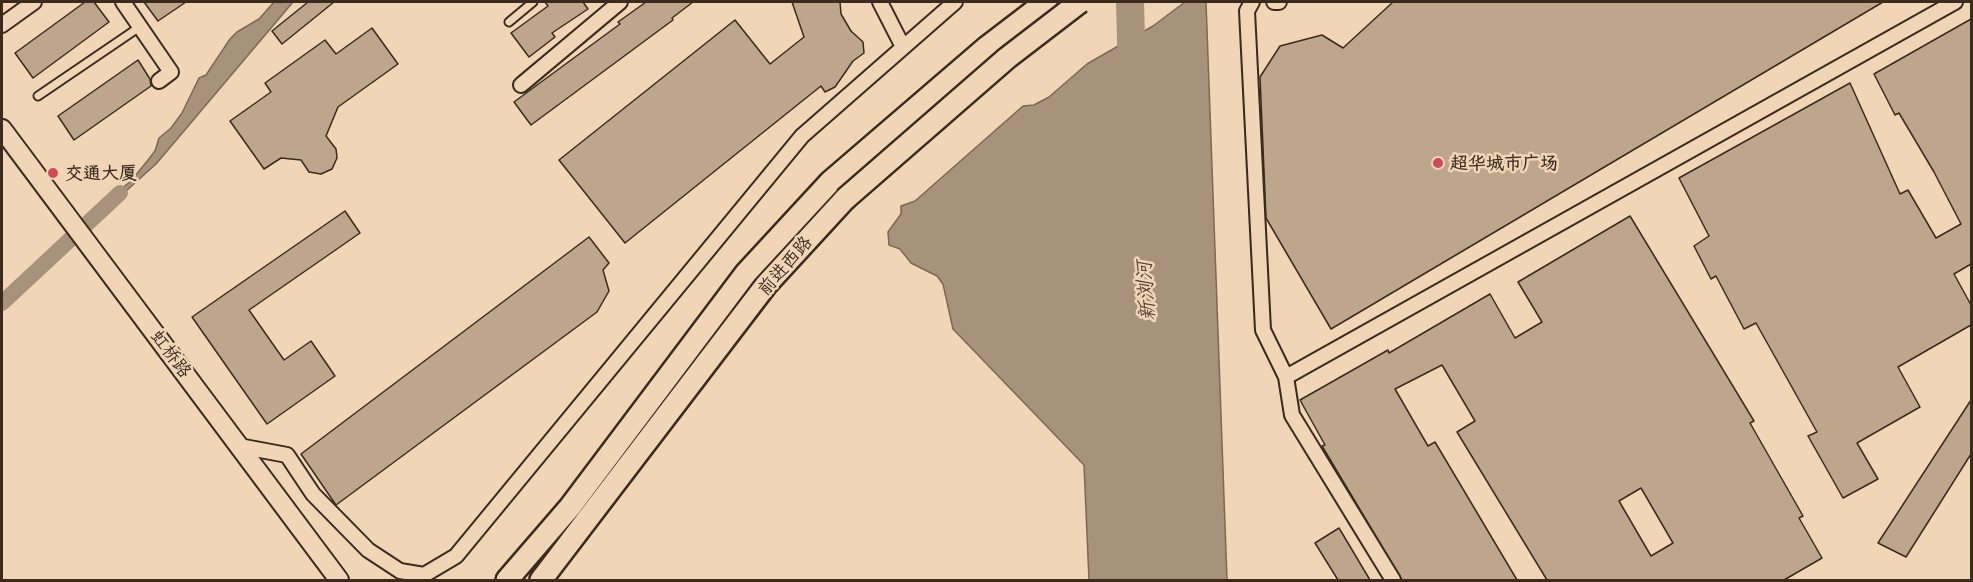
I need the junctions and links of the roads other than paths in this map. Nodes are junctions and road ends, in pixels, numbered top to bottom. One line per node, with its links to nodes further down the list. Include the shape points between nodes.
1 (34, 2): 14 (street)
2 (123, 2): 15 (street)
3 (533, 2): 13 (lane)
4 (620, 2): 18 (street)
5 (880, 2): 16 (street)
6 (955, 2): 16 (street)
7 (1046, 2): 24 (main road, 前进西路, via 987,47 830,182 746,273 570,507)
8 (1080, 2): 25 (main road, 前进西路, bridge, via 1007,58 845,199 766,285)
9 (1252, 2): 21 (street, via 1247,11 1263,330)
10 (1274, 2): 11 (street)
11 (1279, 2)
12 (1955, 2): 21 (street)
13 (509, 22)
14 (2, 25)
15 (141, 26): 17 (street, via 171,72); 19 (lane)
16 (903, 47): 22 (street, via 802,136 456,556 424,575 400,571 368,550 313,494 287,455)
17 (159, 81)
18 (521, 85)
19 (38, 96)
20 (2, 129): 22 (street, 虹桥路)
21 (1287, 377): 26 (street, via 1292,415)
22 (239, 446): 23 (street, 虹桥路)
23 (339, 580)
24 (507, 580)
25 (541, 580)
26 (1393, 580)

